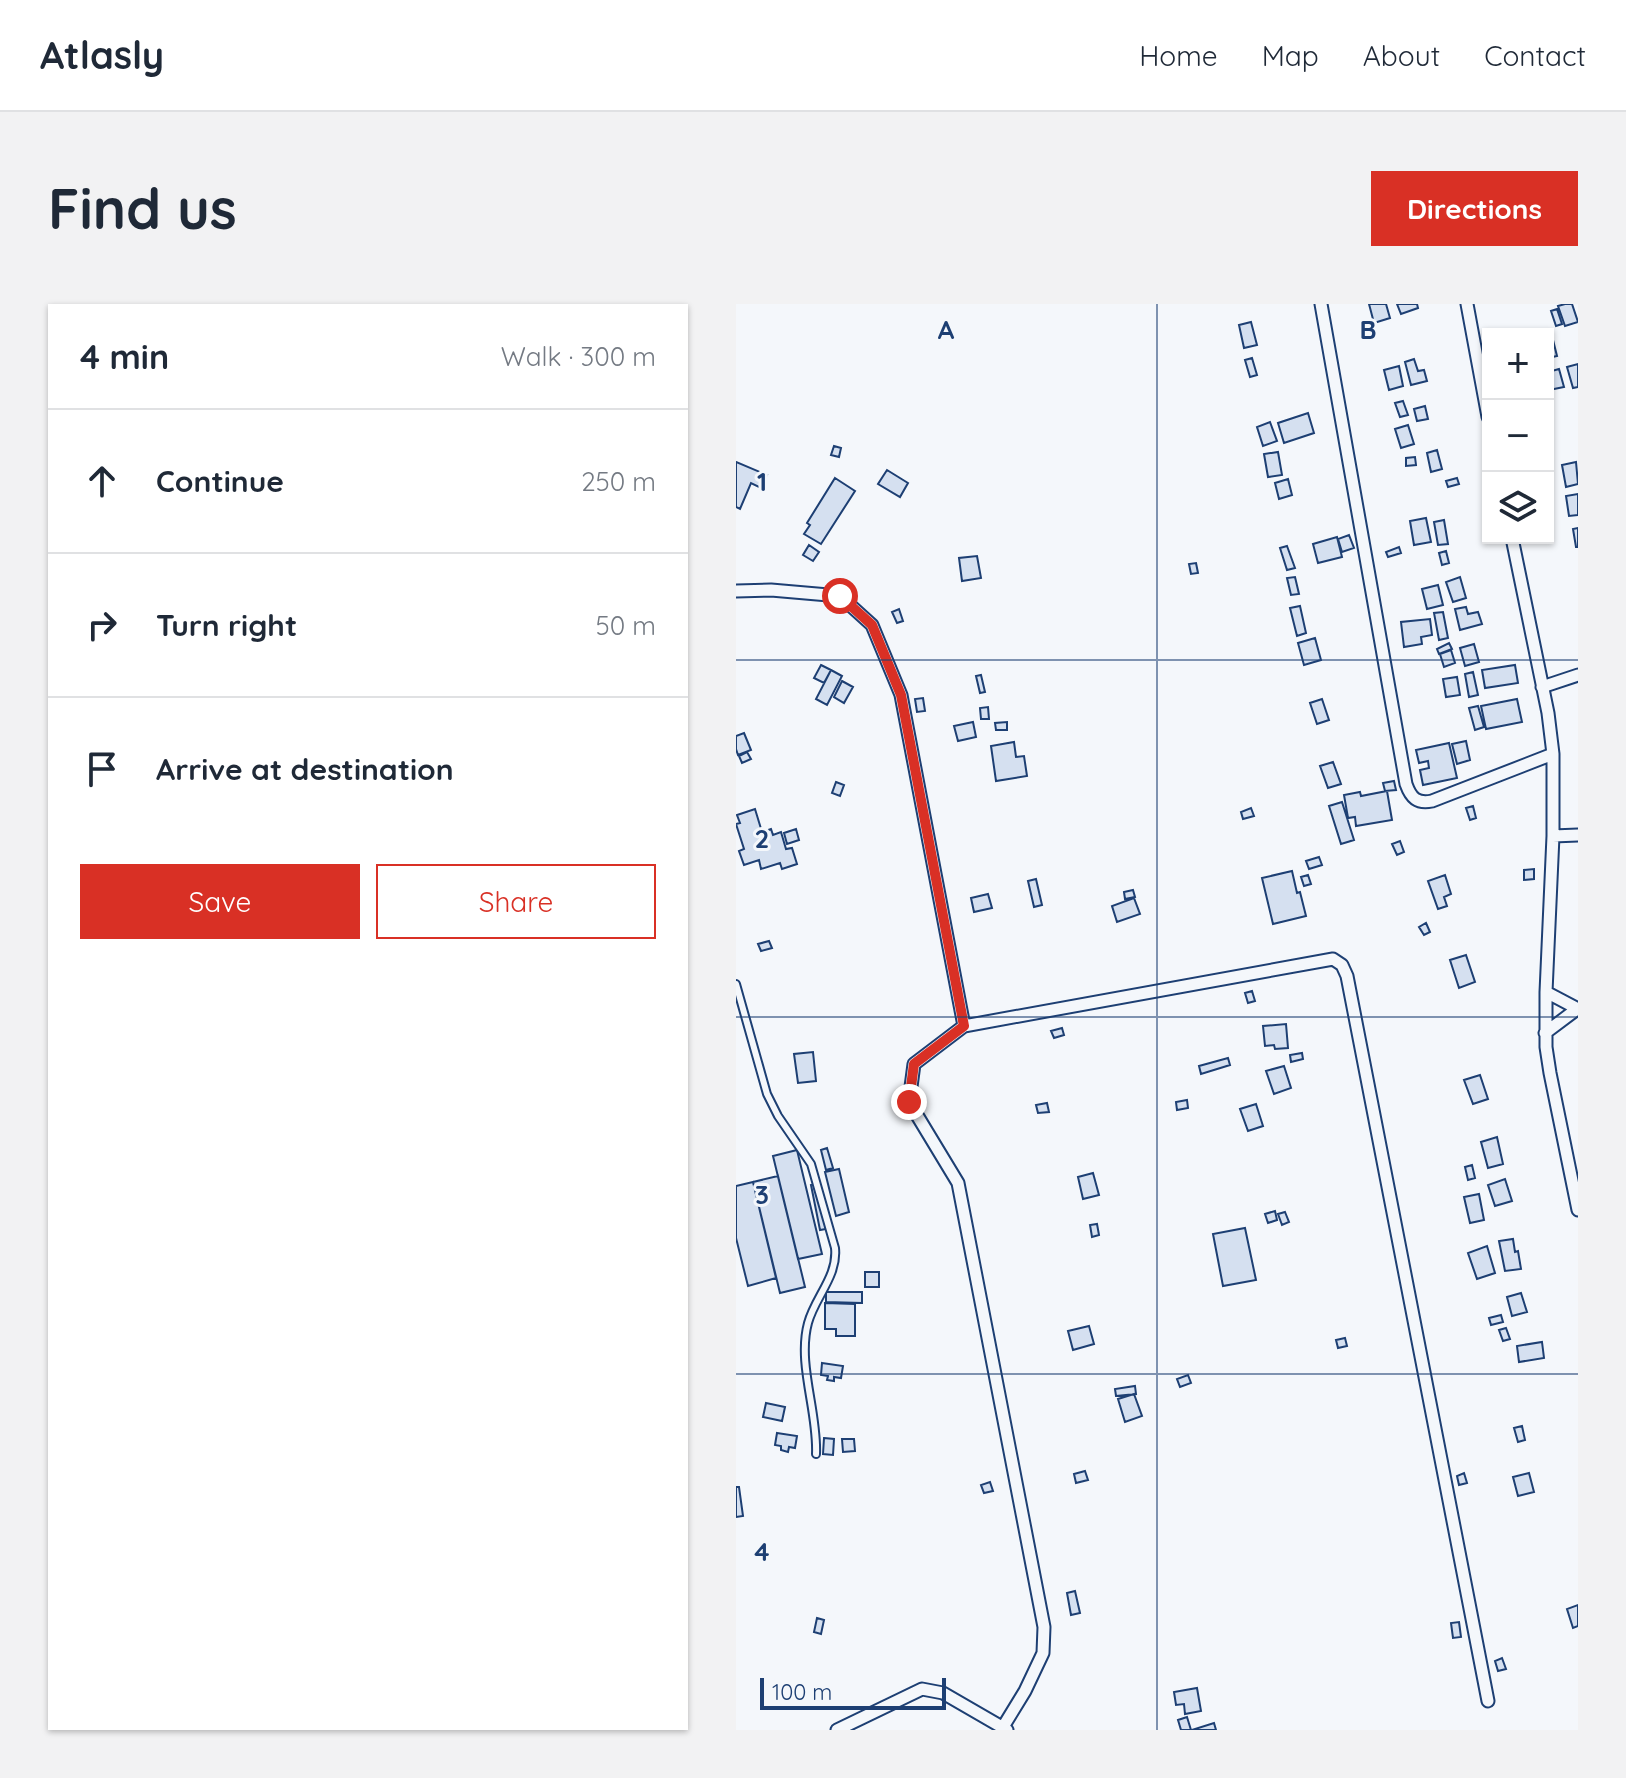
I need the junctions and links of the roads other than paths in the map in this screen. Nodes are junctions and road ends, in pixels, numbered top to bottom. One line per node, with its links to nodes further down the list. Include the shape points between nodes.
1 (1321, 304): 8 (street, via 1409,794 1423,803 1432,801)
2 (1467, 304): 3 (street)
3 (1485, 400)
4 (1513, 544): 7 (street)
5 (736, 591): 14 (street, via 840,596 872,625 901,695)
6 (1578, 675): 7 (street)
7 (1542, 687): 8 (street)
8 (1553, 754): 10 (street)
9 (1578, 835): 10 (street)
10 (1553, 836): 12 (street)
11 (736, 984): 17 (lane, via 767,1094 811,1164 835,1248 834,1267 811,1313 805,1341)
12 (1546, 992): 13 (street); 15 (street)
13 (1577, 1009): 15 (street)
14 (964, 1026): 18 (street, via 1333,959 1342,965); 19 (street, via 914,1064 909,1102 958,1183 1044,1627 1043,1653)
15 (1545, 1033): 16 (street)
16 (1578, 1210)
17 (816, 1454)
18 (1488, 1701)
19 (1005, 1729): 20 (street, via 943,1693 922,1689)
20 (837, 1730)

